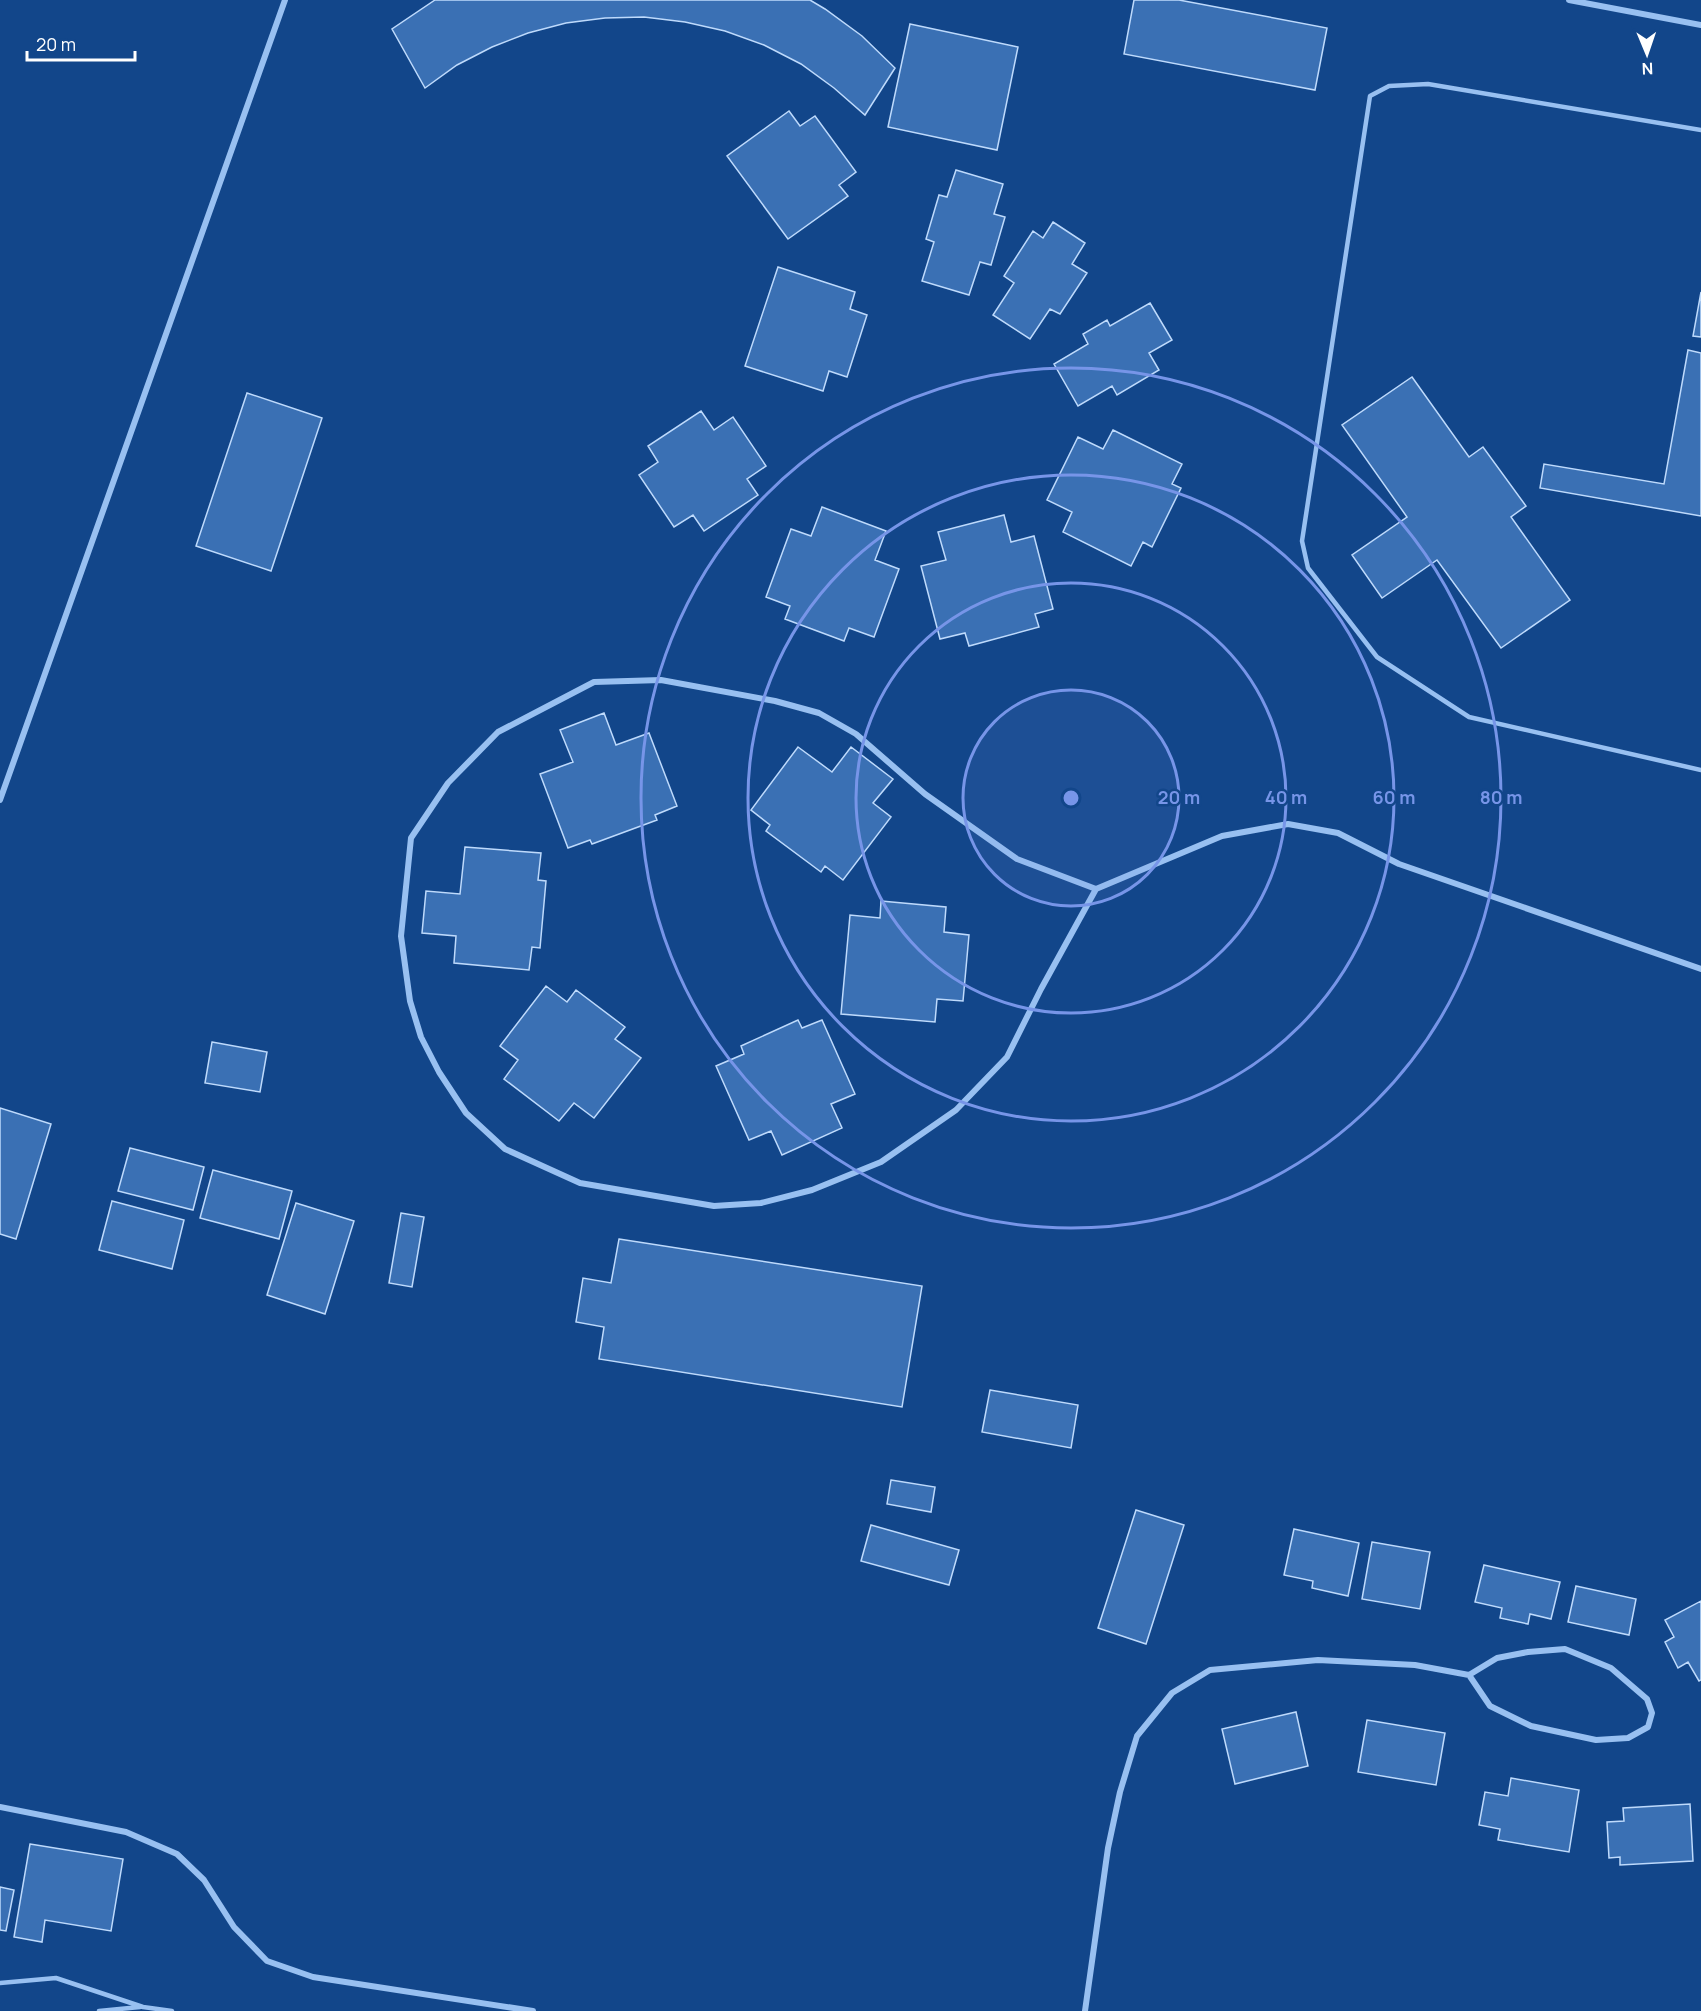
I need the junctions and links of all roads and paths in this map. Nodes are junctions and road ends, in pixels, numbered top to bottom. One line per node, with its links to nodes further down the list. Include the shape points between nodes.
1 (285, 0): 6 (street)
2 (1569, 0): 3 (street)
3 (1701, 25)
4 (1701, 130): 5 (lane, via 1428,84 1389,86 1370,96 1302,541 1308,568 1377,657 1469,717)
5 (1701, 770)
6 (0, 800)
7 (1096, 890): 7 (street, via 1007,1057 956,1110 881,1162 812,1190 761,1203 714,1206 580,1183 505,1149 466,1113 421,1037 410,1001 401,936 411,838 448,783 498,732 594,682 661,680 819,713 856,734 925,794 1017,860); 8 (street, via 1222,836 1288,824 1338,833 1399,864)
8 (1701, 969)
9 (1469, 1675): 9 (street, via 1490,1706 1531,1726 1596,1740 1628,1738 1648,1727 1652,1713 1647,1699 1611,1668 1565,1650 1497,1658); 16 (street, via 1415,1665 1318,1660 1210,1670 1172,1693 1137,1737 1120,1792 1108,1848)
10 (0, 1807): 15 (street, via 126,1832 177,1854 204,1880 234,1927 267,1961 313,1977)
11 (0, 1983): 12 (lane, via 56,1978)
12 (143, 2007): 13 (lane); 14 (lane)
13 (99, 2011)
14 (172, 2011)
15 (533, 2011)
16 (1085, 2011)

